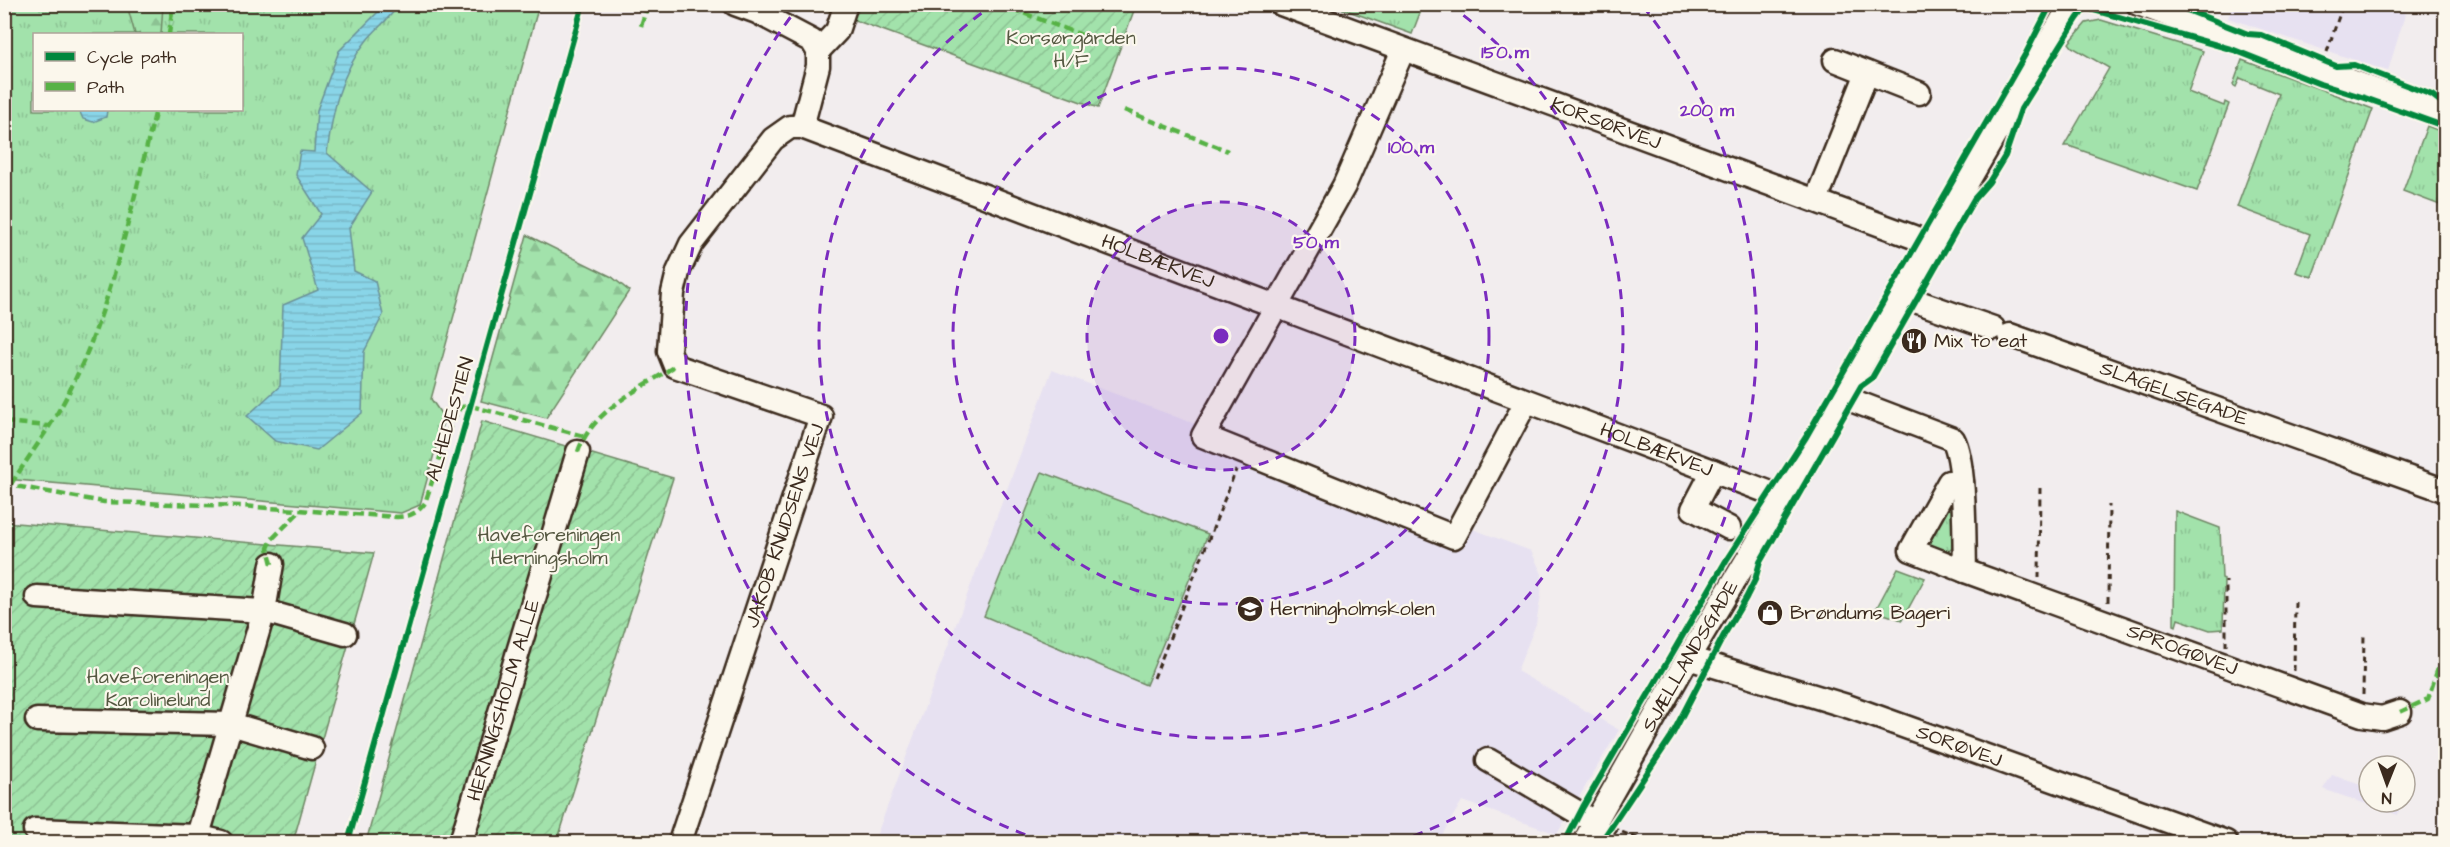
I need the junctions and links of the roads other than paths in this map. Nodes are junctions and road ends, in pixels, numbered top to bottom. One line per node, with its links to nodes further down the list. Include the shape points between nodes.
1 (735, 4): 7 (street, via 812,41)
2 (846, 4): 7 (street, via 837,31)
3 (1281, 4): 6 (street, KORSØRVEJ)
4 (2071, 4): 14 (street, SJÆLLANDSGADE)
5 (2138, 4): 11 (street)
6 (1403, 50): 13 (street, KORSØRVEJ); 16 (street, via 1344,186)
7 (818, 51): 12 (street, via 818,66)
8 (1835, 60): 9 (street)
9 (1867, 73): 10 (street); 13 (street)
10 (1919, 93)
11 (2445, 116)
12 (796, 127): 16 (street, HOLBÆKVEJ); 41 (street, JAKOB KNUDSENS VEJ, via 773,139 691,244 673,294 669,351 675,366 821,416)
13 (1816, 200): 14 (street, KORSØRVEJ)
14 (1931, 246): 15 (street, SJÆLLANDSGADE)
15 (1901, 296): 17 (street, SJÆLLANDSGADE); 22 (street, SLAGELSEGADE)
16 (1275, 307): 18 (street, HOLBÆKVEJ); 18 (street, via 1203,436 1454,537)
17 (1843, 397): 21 (street, via 1953,439); 23 (street, SJÆLLANDSGADE)
18 (1526, 402): 20 (street, HOLBÆKVEJ)
19 (578, 453): 40 (street, HERNINGSHOLM ALLE)
20 (1713, 471): 23 (street, HOLBÆKVEJ); 24 (street, via 1693,509)
21 (1962, 482): 26 (street); 26 (street, SPROGØVEJ, via 1949,482 1911,550)
22 (2445, 491)
23 (1784, 498): 30 (street, SJÆLLANDSGADE)
24 (1729, 528)
25 (272, 564): 28 (street)
26 (1965, 571): 31 (street, SPROGØVEJ, via 2362,715 2382,718)
27 (37, 597): 28 (street)
28 (264, 611): 29 (street); 33 (street)
29 (345, 634)
30 (1688, 658): 37 (street, SJÆLLANDSGADE); 42 (street, SORØVEJ, via 1850,707)
31 (2400, 712)
32 (37, 720): 33 (street)
33 (231, 724): 34 (street); 38 (street)
34 (312, 748)
35 (1488, 760): 37 (street)
36 (35, 830): 38 (street)
37 (1597, 833)
38 (196, 839): 39 (street)
39 (221, 843)
40 (462, 843)
41 (680, 843)
42 (2226, 843)

